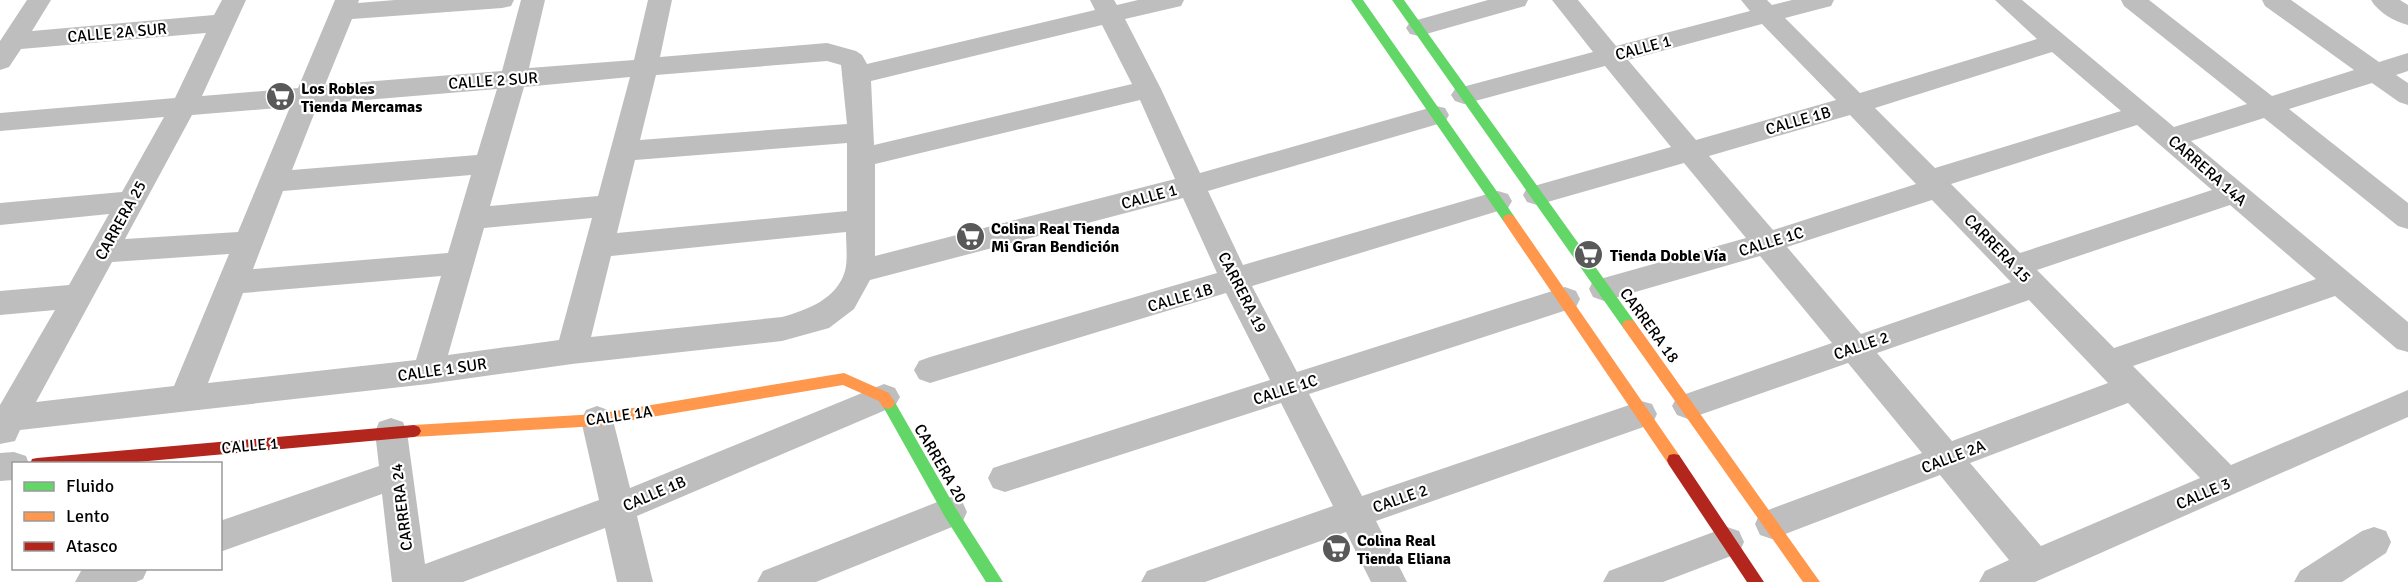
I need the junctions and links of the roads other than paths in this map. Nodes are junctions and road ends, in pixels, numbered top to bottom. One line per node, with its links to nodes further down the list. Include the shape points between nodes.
1 (39, 0): 22 (street)
2 (502, 0): 15 (street)
3 (533, 0): 28 (street)
4 (660, 0): 26 (street)
5 (1172, 0): 17 (street, CALLE 2 SUR)
6 (1357, 0): 37 (street)
7 (1398, 0): 20 (street, CARRERA 18)
8 (1516, 0): 20 (street)
9 (1564, 0): 23 (street)
10 (1822, 0): 16 (street, CALLE 1)
11 (2007, 0): 21 (street, CARRERA 14A)
12 (2133, 0): 35 (street)
13 (2274, 0): 27 (street)
14 (2383, 0): 19 (street)
15 (345, 6): 30 (street)
16 (1760, 7): 23 (street, CALLE 1); 33 (street, CARRERA 15)
17 (1106, 8): 25 (street, CALLE 2 SUR); 29 (street, CARRERA 19)
18 (228, 12): 22 (street, CALLE 2A SUR); 34 (street, CARRERA 25)
19 (2408, 17)
20 (1419, 28): 31 (street, CARRERA 18)
21 (2057, 42): 33 (street, CALLE 1B); 36 (street, CARRERA 14A)
22 (7, 51)
23 (1610, 56): 31 (street, CALLE 1); 41 (street)
24 (2408, 62): 27 (street)
25 (850, 64): 26 (street, CALLE 2 SUR, via 827,52); 40 (street)
26 (645, 69): 28 (street, CALLE 2 SUR); 42 (street)
27 (2375, 72): 32 (street); 35 (street)
28 (513, 78): 30 (street, CALLE 2 SUR); 43 (street)
29 (1148, 89): 40 (street); 46 (street, CARRERA 19)
30 (308, 94): 34 (street, CALLE 2 SUR); 44 (street)
31 (1464, 96): 48 (street, CARRERA 18)
32 (2408, 96)
33 (1856, 104): 41 (street, CALLE 1B); 45 (street, CARRERA 15)
34 (184, 105): 38 (street, CALLE 2 SUR); 50 (street, CARRERA 25)
35 (2267, 106): 39 (street); 54 (street)
36 (2142, 114): 39 (street, CARRERA 14A); 45 (street, CALLE 1C)
37 (1436, 115): 46 (street, CALLE 1); 49 (street)
38 (0, 122)
39 (2170, 138): 47 (street, CARRERA 14A)
40 (861, 145): 42 (street); 55 (street)
41 (1689, 150): 48 (street, CALLE 1B); 57 (street)
42 (624, 151): 51 (street)
43 (488, 164): 44 (street); 53 (street)
44 (274, 182): 56 (street)
45 (1934, 184): 57 (street, CALLE 1C); 62 (street, CARRERA 15)
46 (1192, 185): 61 (street, CALLE 1); 63 (street, CARRERA 19)
47 (2235, 193): 62 (street, CALLE 2); 65 (street, CARRERA 14A)
48 (1537, 195): 66 (street, CARRERA 18)
49 (1498, 201): 63 (street, CALLE 1B); 68 (street)
50 (130, 202): 52 (street); 59 (street, CARRERA 25)
51 (609, 206): 53 (street); 58 (street)
52 (0, 214)
53 (472, 218): 60 (street)
54 (2408, 218)
55 (860, 220): 58 (street); 61 (street)
56 (250, 242): 59 (street); 64 (street)
57 (1767, 243): 66 (street, CALLE 1C); 71 (street)
58 (599, 246): 72 (street)
59 (103, 251): 67 (street, CARRERA 25)
60 (460, 263): 64 (street); 75 (street)
61 (860, 271): 72 (street, CALLE 1 SUR, via 843,301 818,319 782,329)
62 (2025, 276): 71 (street, CALLE 2); 73 (street, CARRERA 15)
63 (1235, 280): 74 (street, CALLE 1B); 76 (street, CARRERA 19)
64 (234, 282): 79 (street)
65 (2340, 282): 70 (street, CARRERA 14A); 73 (street)
66 (1604, 289): 81 (street, CARRERA 18, via 1642,352)
67 (78, 296): 69 (street); 84 (street, CARRERA 25)
68 (1565, 299): 76 (street, CALLE 1C); 82 (street, via 1611,361)
69 (0, 303)
70 (2408, 340)
71 (1854, 348): 81 (street, CALLE 2); 86 (street)
72 (572, 351): 75 (street, CALLE 1 SUR)
73 (2109, 362): 77 (street, CARRERA 15)
74 (930, 370)
75 (428, 371): 79 (street, CALLE 1 SUR)
76 (1292, 387): 89 (street, CALLE 1C); 93 (street, CARRERA 19)
77 (2133, 387): 86 (street, CALLE 2A); 90 (street, CARRERA 15)
78 (884, 397): 83 (street, CALLE 1A, via 844,379); 91 (street, CALLE 1B); 92 (street, CARRERA 20)
79 (185, 399): 84 (street, CALLE 1 SUR)
80 (2408, 403): 90 (street, CALLE 3)
81 (1688, 406): 94 (street, CARRERA 18)
82 (1641, 414): 93 (street, CALLE 2); 96 (street)
83 (597, 420): 85 (street, CALLE 1A); 91 (street)
84 (3, 427)
85 (391, 432): 87 (street, CALLE 1); 88 (street, CARRERA 24)
86 (1946, 458): 94 (street, CALLE 2A); 98 (street)
87 (59, 462)
88 (397, 474): 95 (street); 101 (street, CARRERA 24)
89 (1005, 478)
90 (2228, 483): 98 (street, CALLE 3)
91 (616, 509): 102 (street, CALLE 1B); 103 (street)
92 (950, 512): 104 (street); 105 (street, CARRERA 20)
93 (1354, 514): 106 (street, CALLE 2); 107 (street, CARRERA 19)
94 (1772, 524): 110 (street, CARRERA 18)
95 (222, 536)
96 (1727, 542): 108 (street); 109 (street)
97 (2374, 542): 112 (street)
98 (2035, 564): 111 (street, CALLE 3)
99 (126, 570): 100 (street)
100 (93, 582)
101 (410, 582)
102 (421, 582)
103 (635, 582)
104 (775, 582)
105 (995, 582)
106 (1159, 582)
107 (1389, 582)
108 (1621, 582)
109 (1756, 582)
110 (1812, 582)
111 (1997, 582)
112 (2312, 582)

